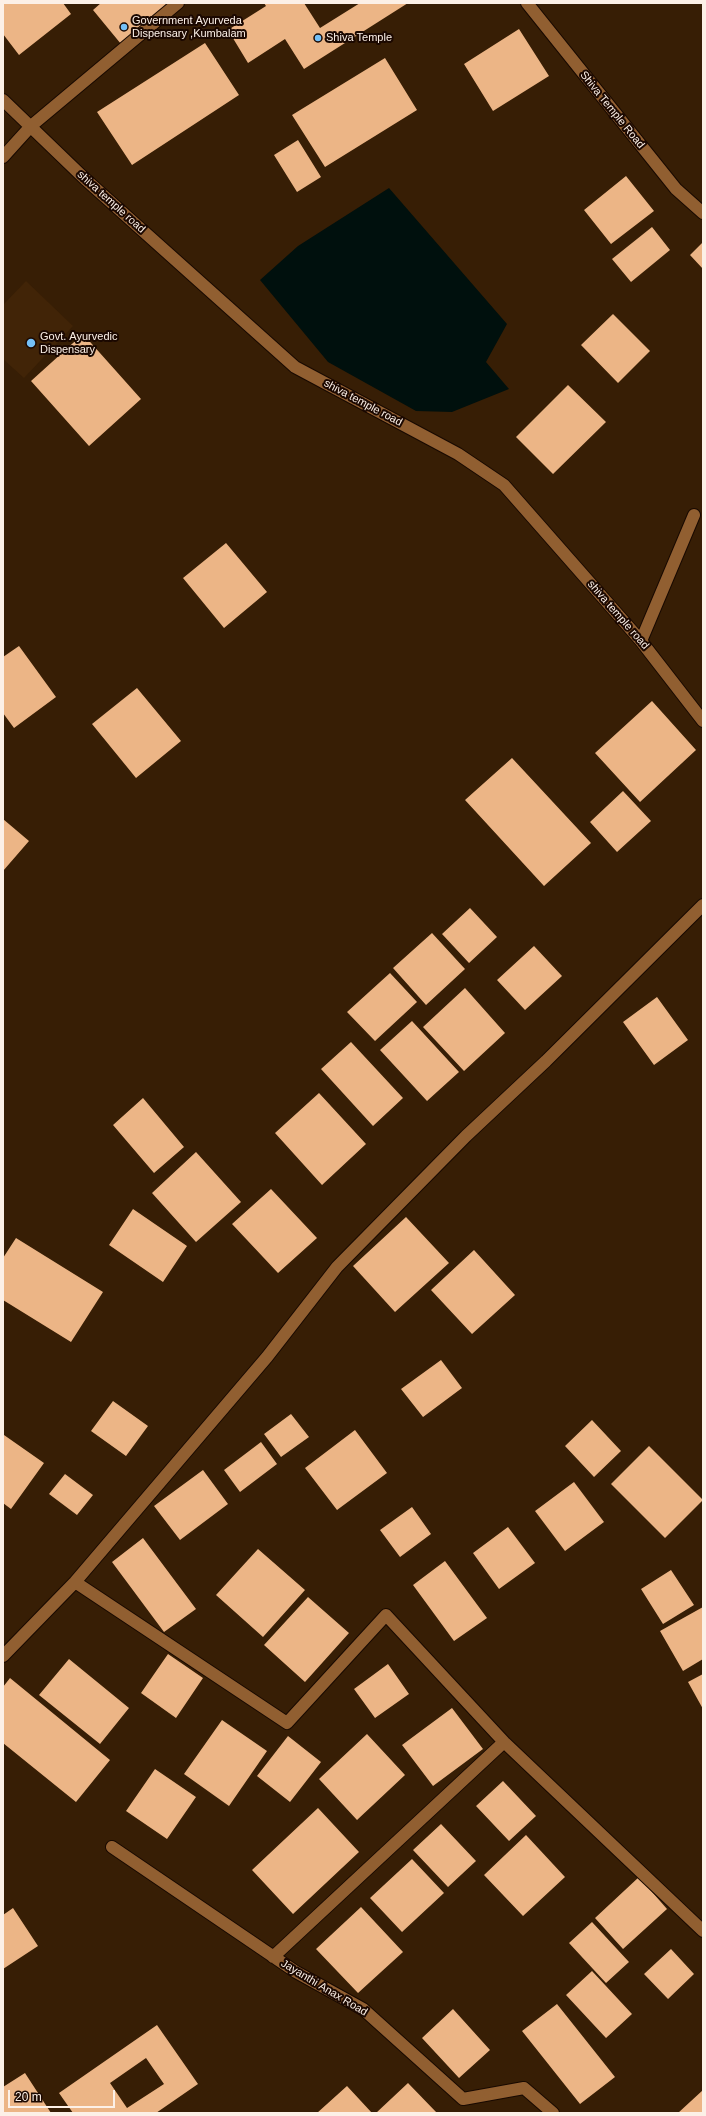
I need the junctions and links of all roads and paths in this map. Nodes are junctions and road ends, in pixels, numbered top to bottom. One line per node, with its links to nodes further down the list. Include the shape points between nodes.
1 (178, 3): 4 (street)
2 (527, 3): 6 (street, Shiva Temple Road, via 676,189)
3 (3, 100): 4 (street, shiva temple road)
4 (31, 126): 5 (street); 8 (street, shiva temple road, via 85,179 295,367 458,454 504,485)
5 (3, 157)
6 (703, 213)
7 (694, 515): 8 (street)
8 (641, 641): 9 (street, shiva temple road)
9 (703, 721)
10 (703, 905): 11 (street, via 466,1136 337,1267 267,1358)
11 (75, 1582): 12 (street); 13 (street, via 287,1723 386,1615)
12 (3, 1656)
13 (504, 1742): 15 (street); 16 (street)
14 (112, 1847): 16 (street, Jayanthi Anax Road)
15 (703, 1931)
16 (273, 1957): 17 (street, Jayanthi Anax Road, via 363,2009 463,2100 524,2088)
17 (553, 2113)

